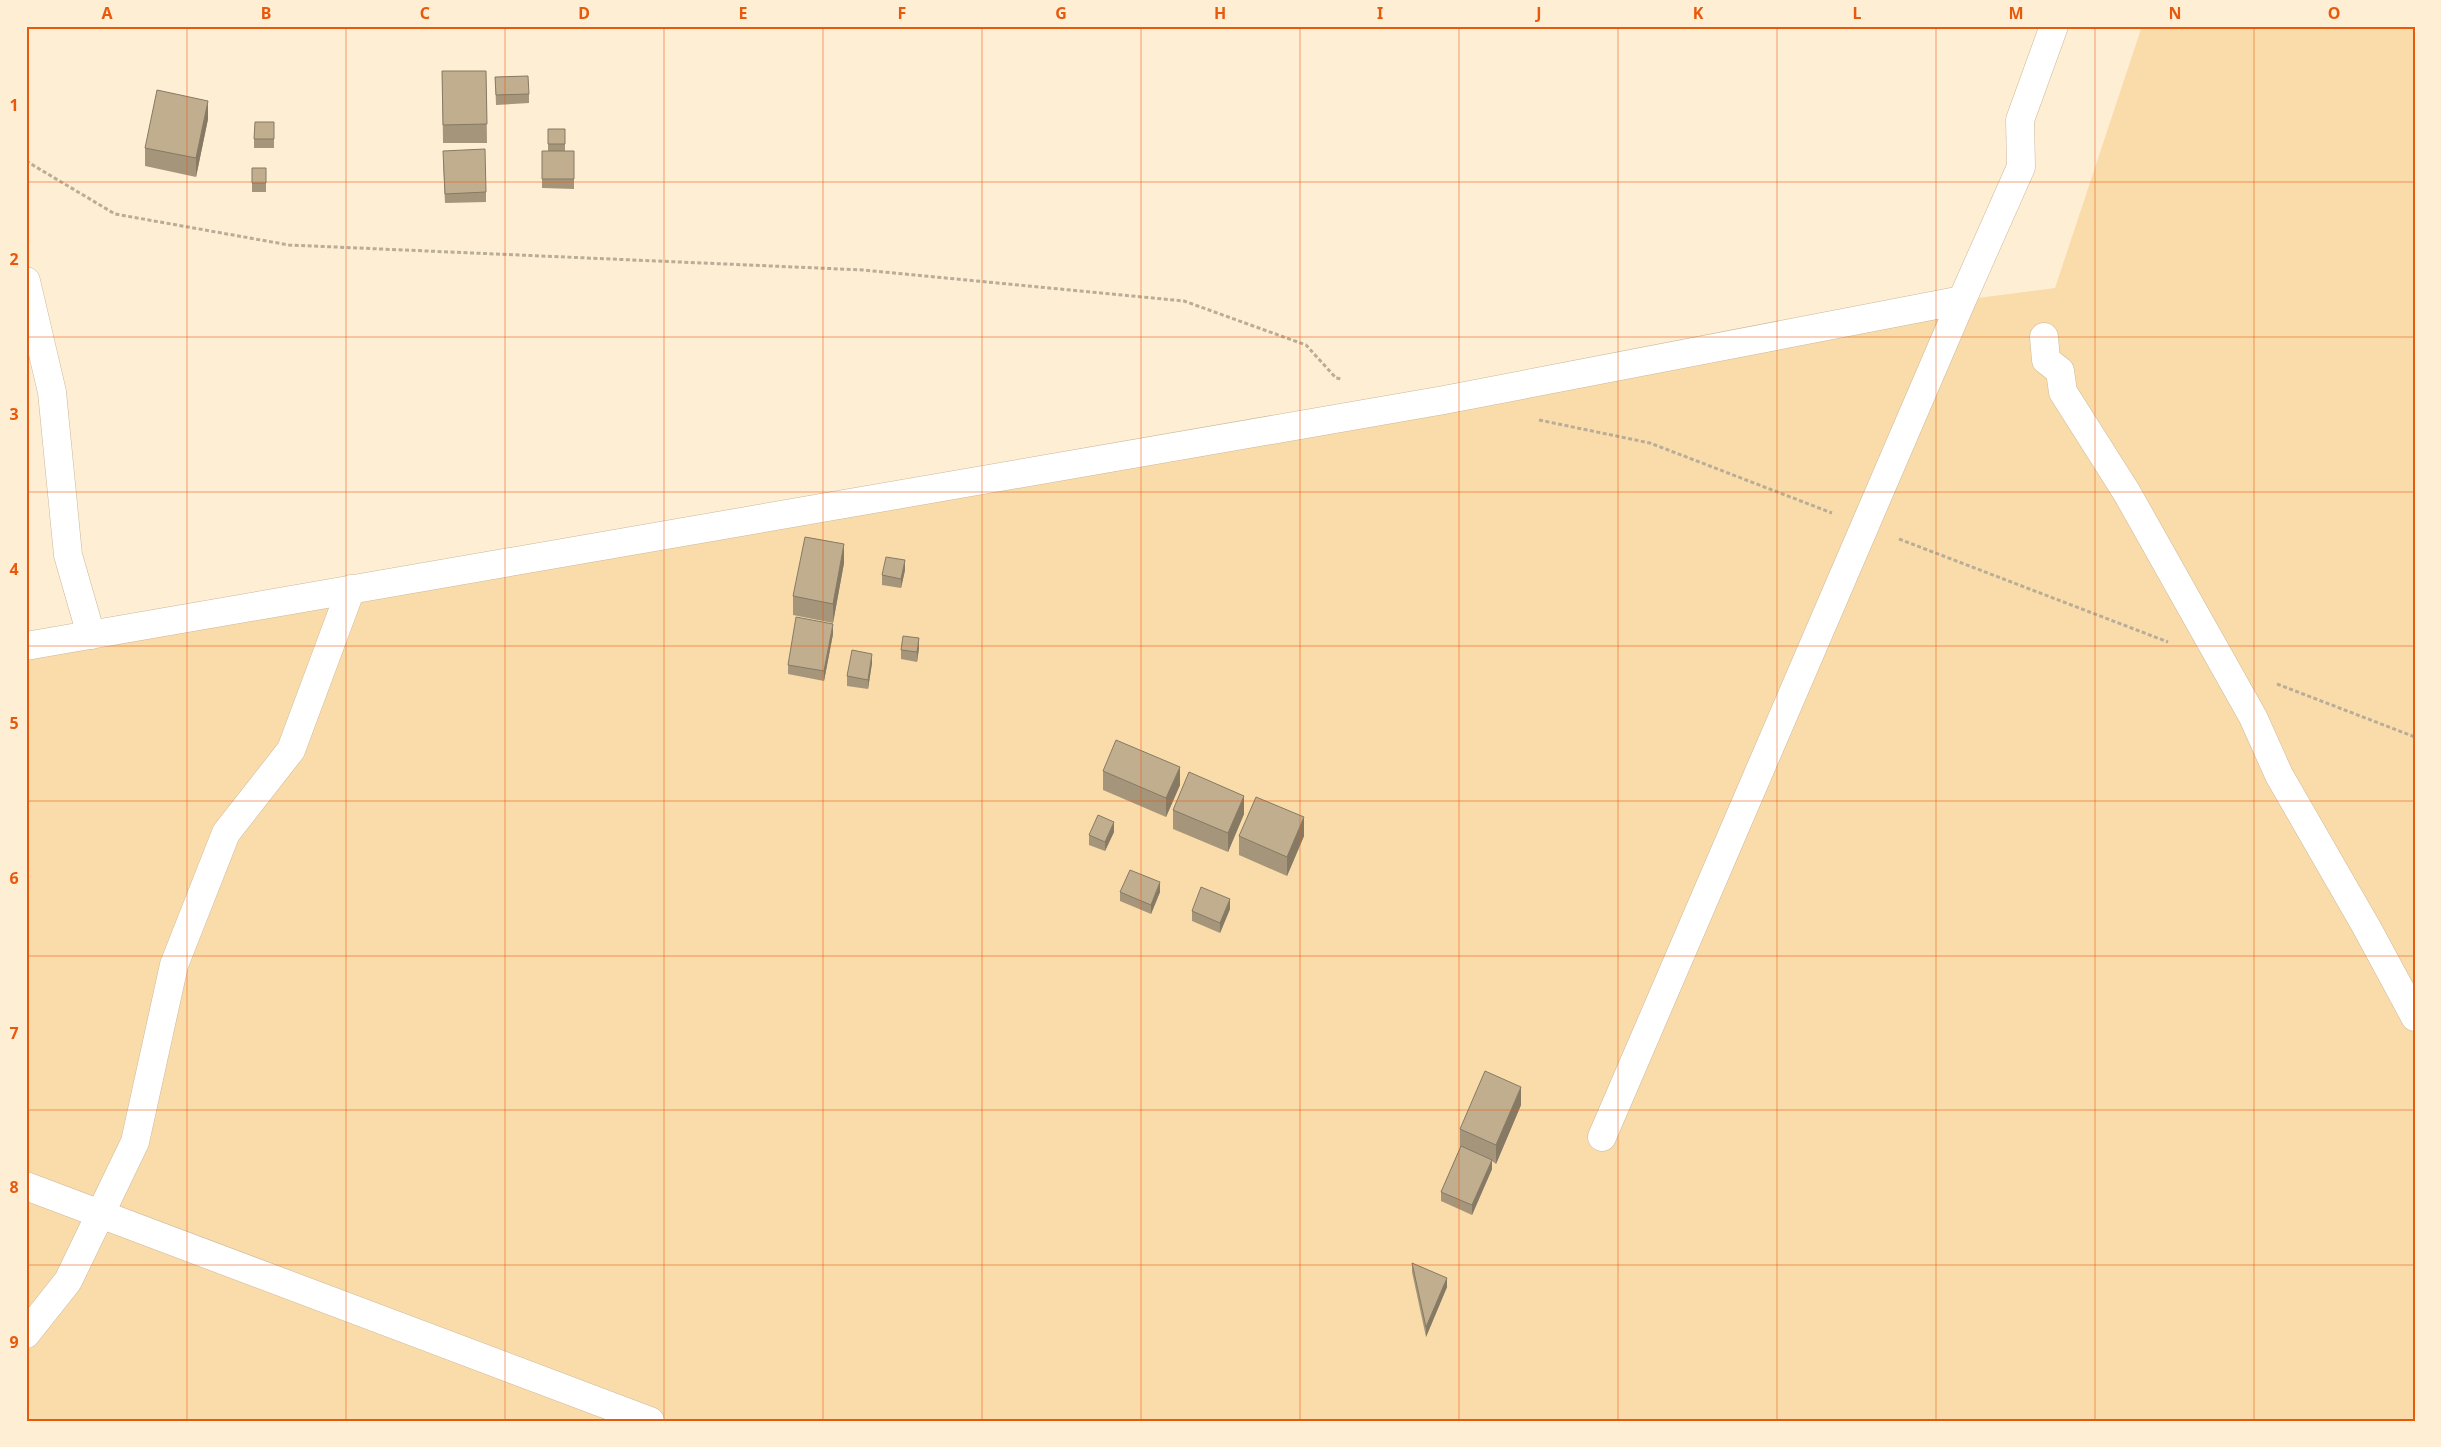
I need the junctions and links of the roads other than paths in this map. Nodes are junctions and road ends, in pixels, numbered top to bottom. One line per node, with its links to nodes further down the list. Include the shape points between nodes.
1 (2054, 26): 3 (street, via 2020,120 2021,167)
2 (26, 281): 6 (street, via 52,392 68,555)
3 (1962, 300): 5 (street, via 1444,400); 9 (street)
4 (2044, 337): 8 (street, via 2046,360 2060,371 2063,392 2127,493 2252,717 2279,775)
5 (351, 589): 6 (street); 11 (street, via 291,750 226,833 174,965 135,1142)
6 (91, 635): 7 (street)
7 (26, 646)
8 (2415, 1017)
9 (1602, 1137)
10 (26, 1186): 11 (street)
11 (100, 1214): 12 (street, via 68,1281); 13 (street)
12 (26, 1334)
13 (650, 1421)

